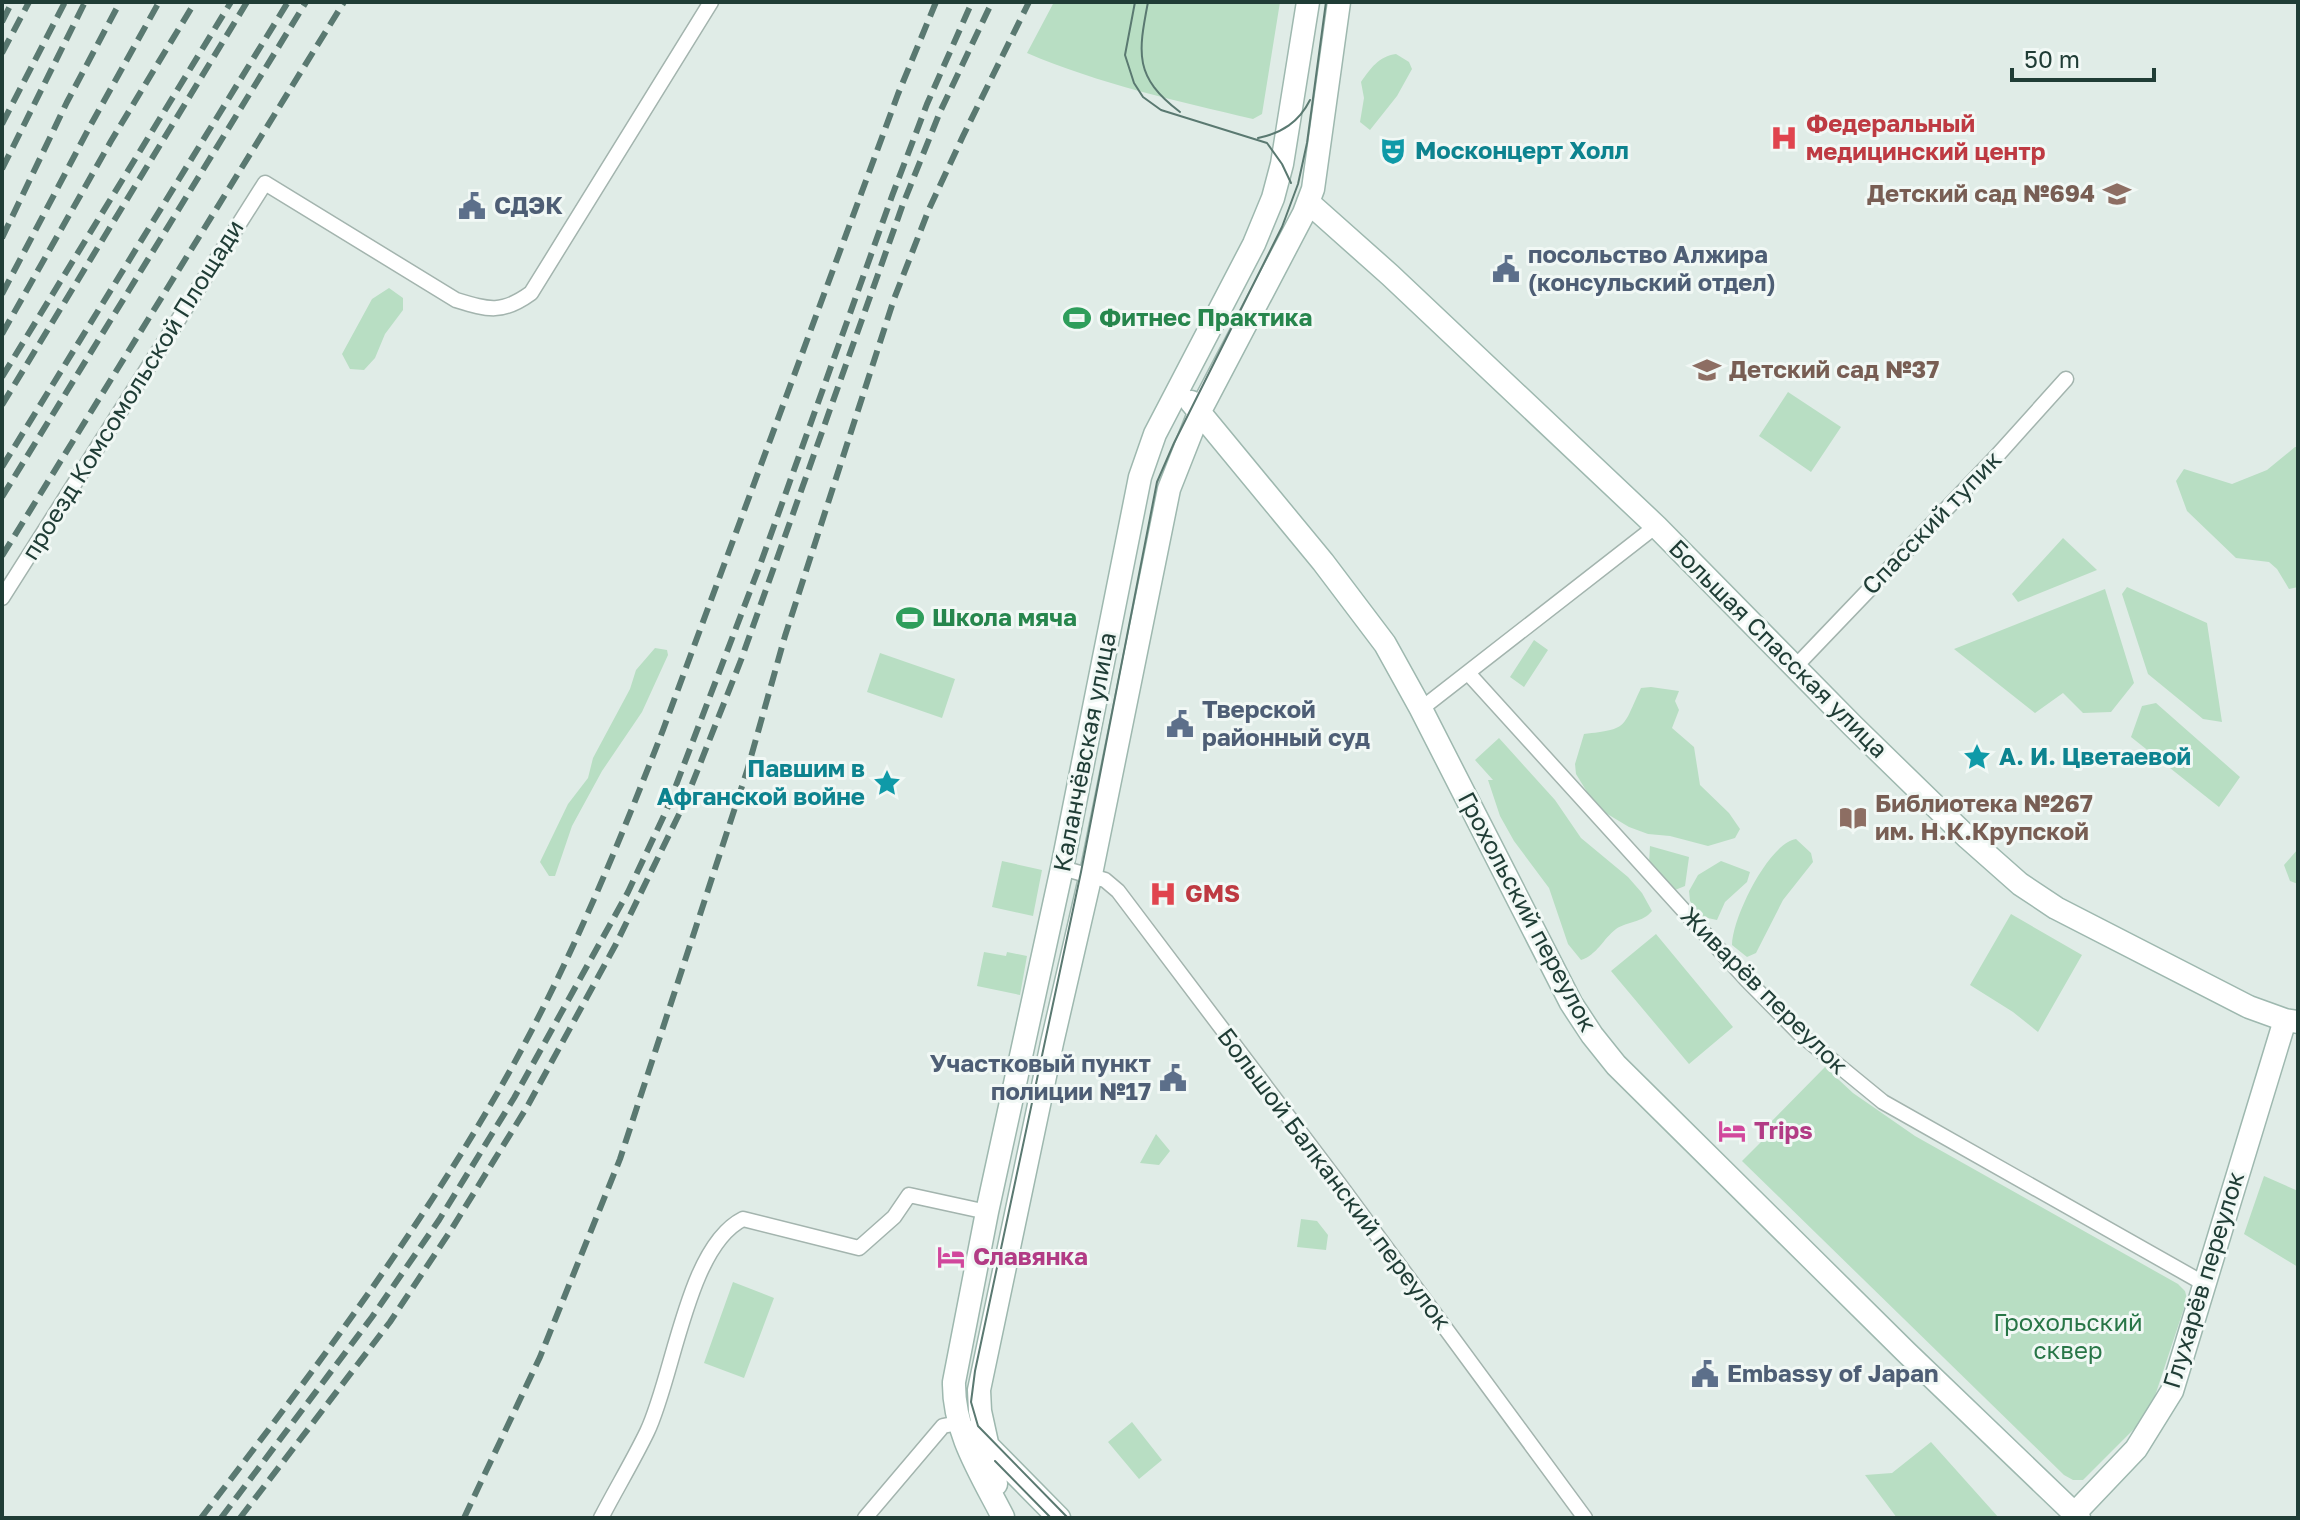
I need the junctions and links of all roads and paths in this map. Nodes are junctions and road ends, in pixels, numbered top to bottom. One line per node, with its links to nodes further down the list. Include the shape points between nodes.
1 (711, 2): 9 (street, проезд Комсомольской Площади, via 531,293 514,305 491,310 456,300 265,183)
2 (1308, 2): 6 (street, Каланчёвская улица, via 1273,198)
3 (1339, 2): 4 (street, Каланчёвская улица, via 1319,161)
4 (1308, 202): 7 (street, Каланчёвская улица); 8 (street, Большая Спасская улица)
5 (2066, 379): 10 (street, Спасский тупик)
6 (1178, 387): 7 (street, Грохольский переулок); 13 (street, Каланчёвская улица, via 1140,477)
7 (1199, 413): 12 (street, Грохольский переулок, via 1343,587 1385,644); 14 (street, Каланчёвская улица, via 1169,489)
8 (1656, 526): 10 (street, Большая Спасская улица); 11 (street)
9 (2, 598)
10 (1796, 666): 15 (street, Большая Спасская улица, via 2020,884 2108,936 2249,1007)
11 (1468, 673): 12 (street); 17 (street, Живарёв переулок, via 1746,979 1852,1079 1883,1102)
12 (1421, 709): 20 (street, Грохольский переулок, via 1571,1003 1616,1065)
13 (1062, 868): 14 (street, Большой Балканский переулок); 16 (street, Каланчёвская улица)
14 (1091, 874): 19 (street, Каланчёвская улица, via 979,1390); 25 (street, Большой Балканский переулок, via 1118,891 1146,927)
15 (2291, 1021): 17 (street, Глухарёв переулок)
16 (987, 1212): 18 (street, Каланчёвская улица, via 954,1382); 22 (street, via 909,1195 894,1217 859,1248 743,1219 730,1225 704,1260 648,1430)
17 (2203, 1283): 20 (street, Глухарёв переулок, via 2177,1377 2156,1419)
18 (958, 1423): 19 (street); 21 (street, Каланчёвская улица); 23 (street, via 943,1426)
19 (988, 1446): 21 (street, Каланчёвская улица); 24 (street)
20 (2077, 1516)
21 (1004, 1517)
22 (601, 1518)
23 (865, 1518)
24 (1059, 1518)
25 (1585, 1518)

